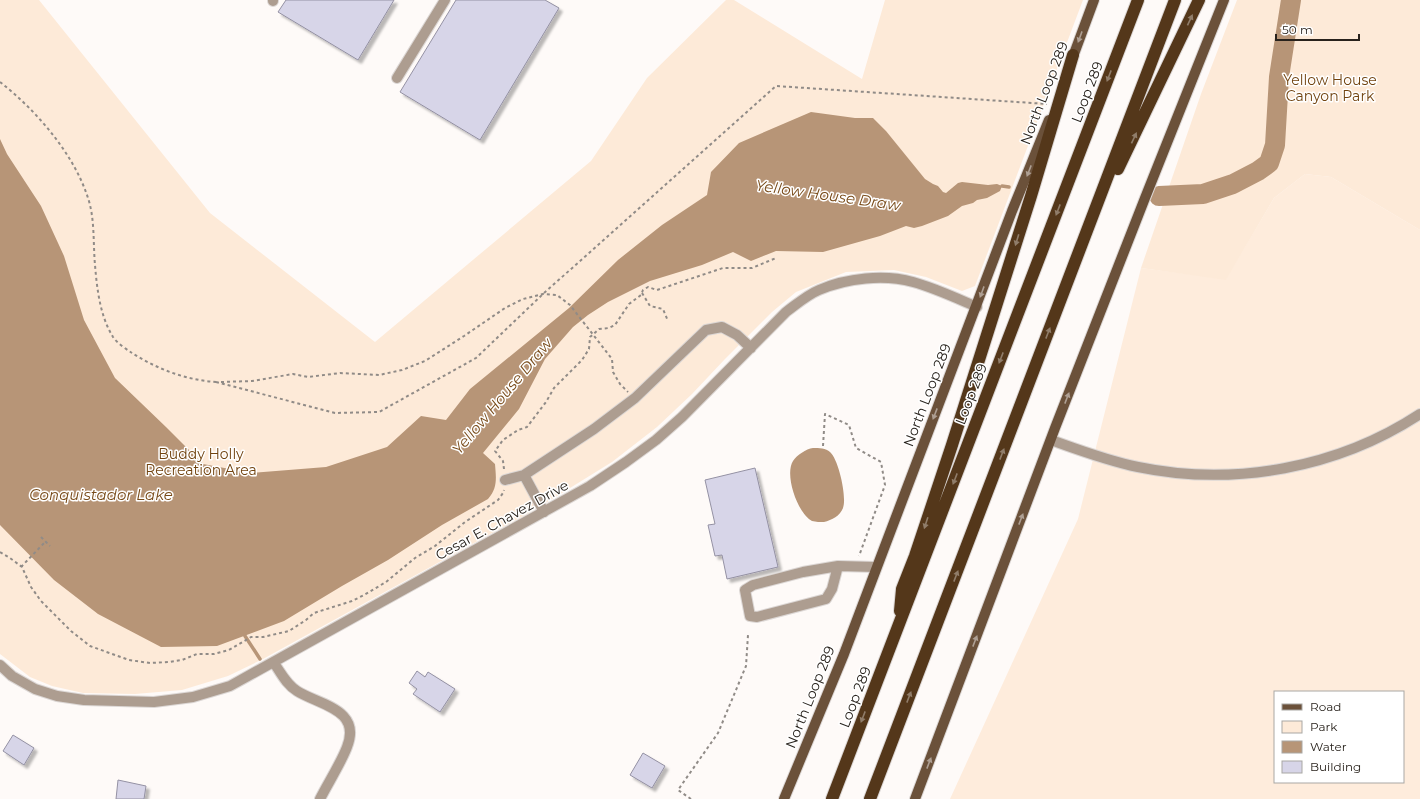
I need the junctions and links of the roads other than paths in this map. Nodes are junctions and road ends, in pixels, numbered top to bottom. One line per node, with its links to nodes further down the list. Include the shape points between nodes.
1 (445, 0): 8 (street)
2 (1094, 0): 7 (main road, North Loop 289, one-way to 7)
3 (1138, 0): 19 (highway, Loop 289, one-way to 19)
4 (1175, 0): 9 (highway)
5 (1199, 0): 9 (highway, one-way to 5, via 1127,152)
6 (1224, 0): 13 (main road, one-way to 6)
7 (1073, 55): 10 (main road, North Loop 289, one-way to 10); 19 (highway, one-way to 19, via 952,445 902,589)
8 (397, 78)
9 (1096, 209): 22 (highway, one-way to 9)
10 (977, 307): 11 (street, Cesar E. Chavez Drive, via 912,282 875,278 854,280 818,290 802,299); 18 (main road, North Loop 289, one-way to 18)
11 (751, 348): 14 (street, via 737,335 722,327 706,330 635,398 594,429); 16 (street, Cesar E. Chavez Drive, via 656,440 590,486)
12 (1420, 414): 13 (street, via 1365,444 1330,457 1291,467 1232,475 1201,475 1137,467)
13 (1051, 440): 28 (main road, one-way to 13)
14 (524, 475): 15 (street); 16 (street)
15 (505, 480)
16 (544, 512): 20 (street, Cesar E. Chavez Drive)
17 (838, 566): 17 (street, via 753,584 745,590 750,616 758,617 826,599 832,589); 18 (street)
18 (876, 567): 25 (main road, North Loop 289, via 844,654)
19 (898, 628): 23 (highway, Loop 289, one-way to 23)
20 (274, 663): 21 (street, Cesar E. Chavez Drive, via 230,686 193,697 154,702 84,700 57,696 35,689 12,676); 24 (street, via 286,681 298,691 333,707 348,723 348,747)
21 (0, 665)
22 (900, 722): 26 (highway); 27 (highway)
23 (832, 798)
24 (320, 799)
25 (784, 799)
26 (870, 799)
27 (875, 799)
28 (915, 799)

